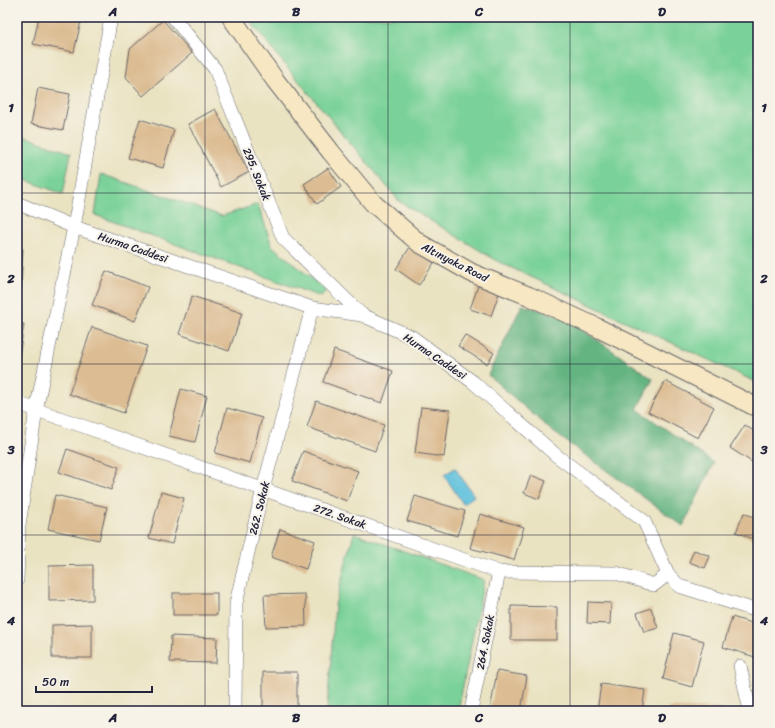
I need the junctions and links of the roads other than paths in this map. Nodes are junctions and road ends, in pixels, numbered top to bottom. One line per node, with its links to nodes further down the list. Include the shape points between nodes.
1 (111, 17): 5 (street)
2 (173, 17): 7 (street, 295. Sokak, via 215,68 283,238)
3 (231, 17): 9 (main road, Altınyaka Road, via 330,152 373,203 419,243 472,273 596,327)
4 (17, 203): 5 (street, Hurma Caddesi)
5 (74, 226): 6 (street, Hurma Caddesi); 10 (street)
6 (312, 308): 7 (street, Hurma Caddesi); 11 (street, 262. Sokak)
7 (362, 315): 14 (street, Hurma Caddesi, via 412,337 473,382 557,456 644,521)
8 (17, 403): 10 (street, 272. Sokak)
9 (758, 408)
10 (36, 410): 11 (street, 272. Sokak); 12 (street)
11 (263, 489): 13 (street, 272. Sokak); 18 (street, 262. Sokak, via 236,603)
12 (18, 535): 15 (street)
13 (499, 572): 14 (street, 272. Sokak, via 616,573 654,585); 19 (street, 264. Sokak)
14 (668, 574): 16 (street, Hurma Caddesi, via 679,586)
15 (17, 580)
16 (758, 611)
17 (740, 666): 20 (street)
18 (235, 711)
19 (471, 711)
20 (750, 711)

